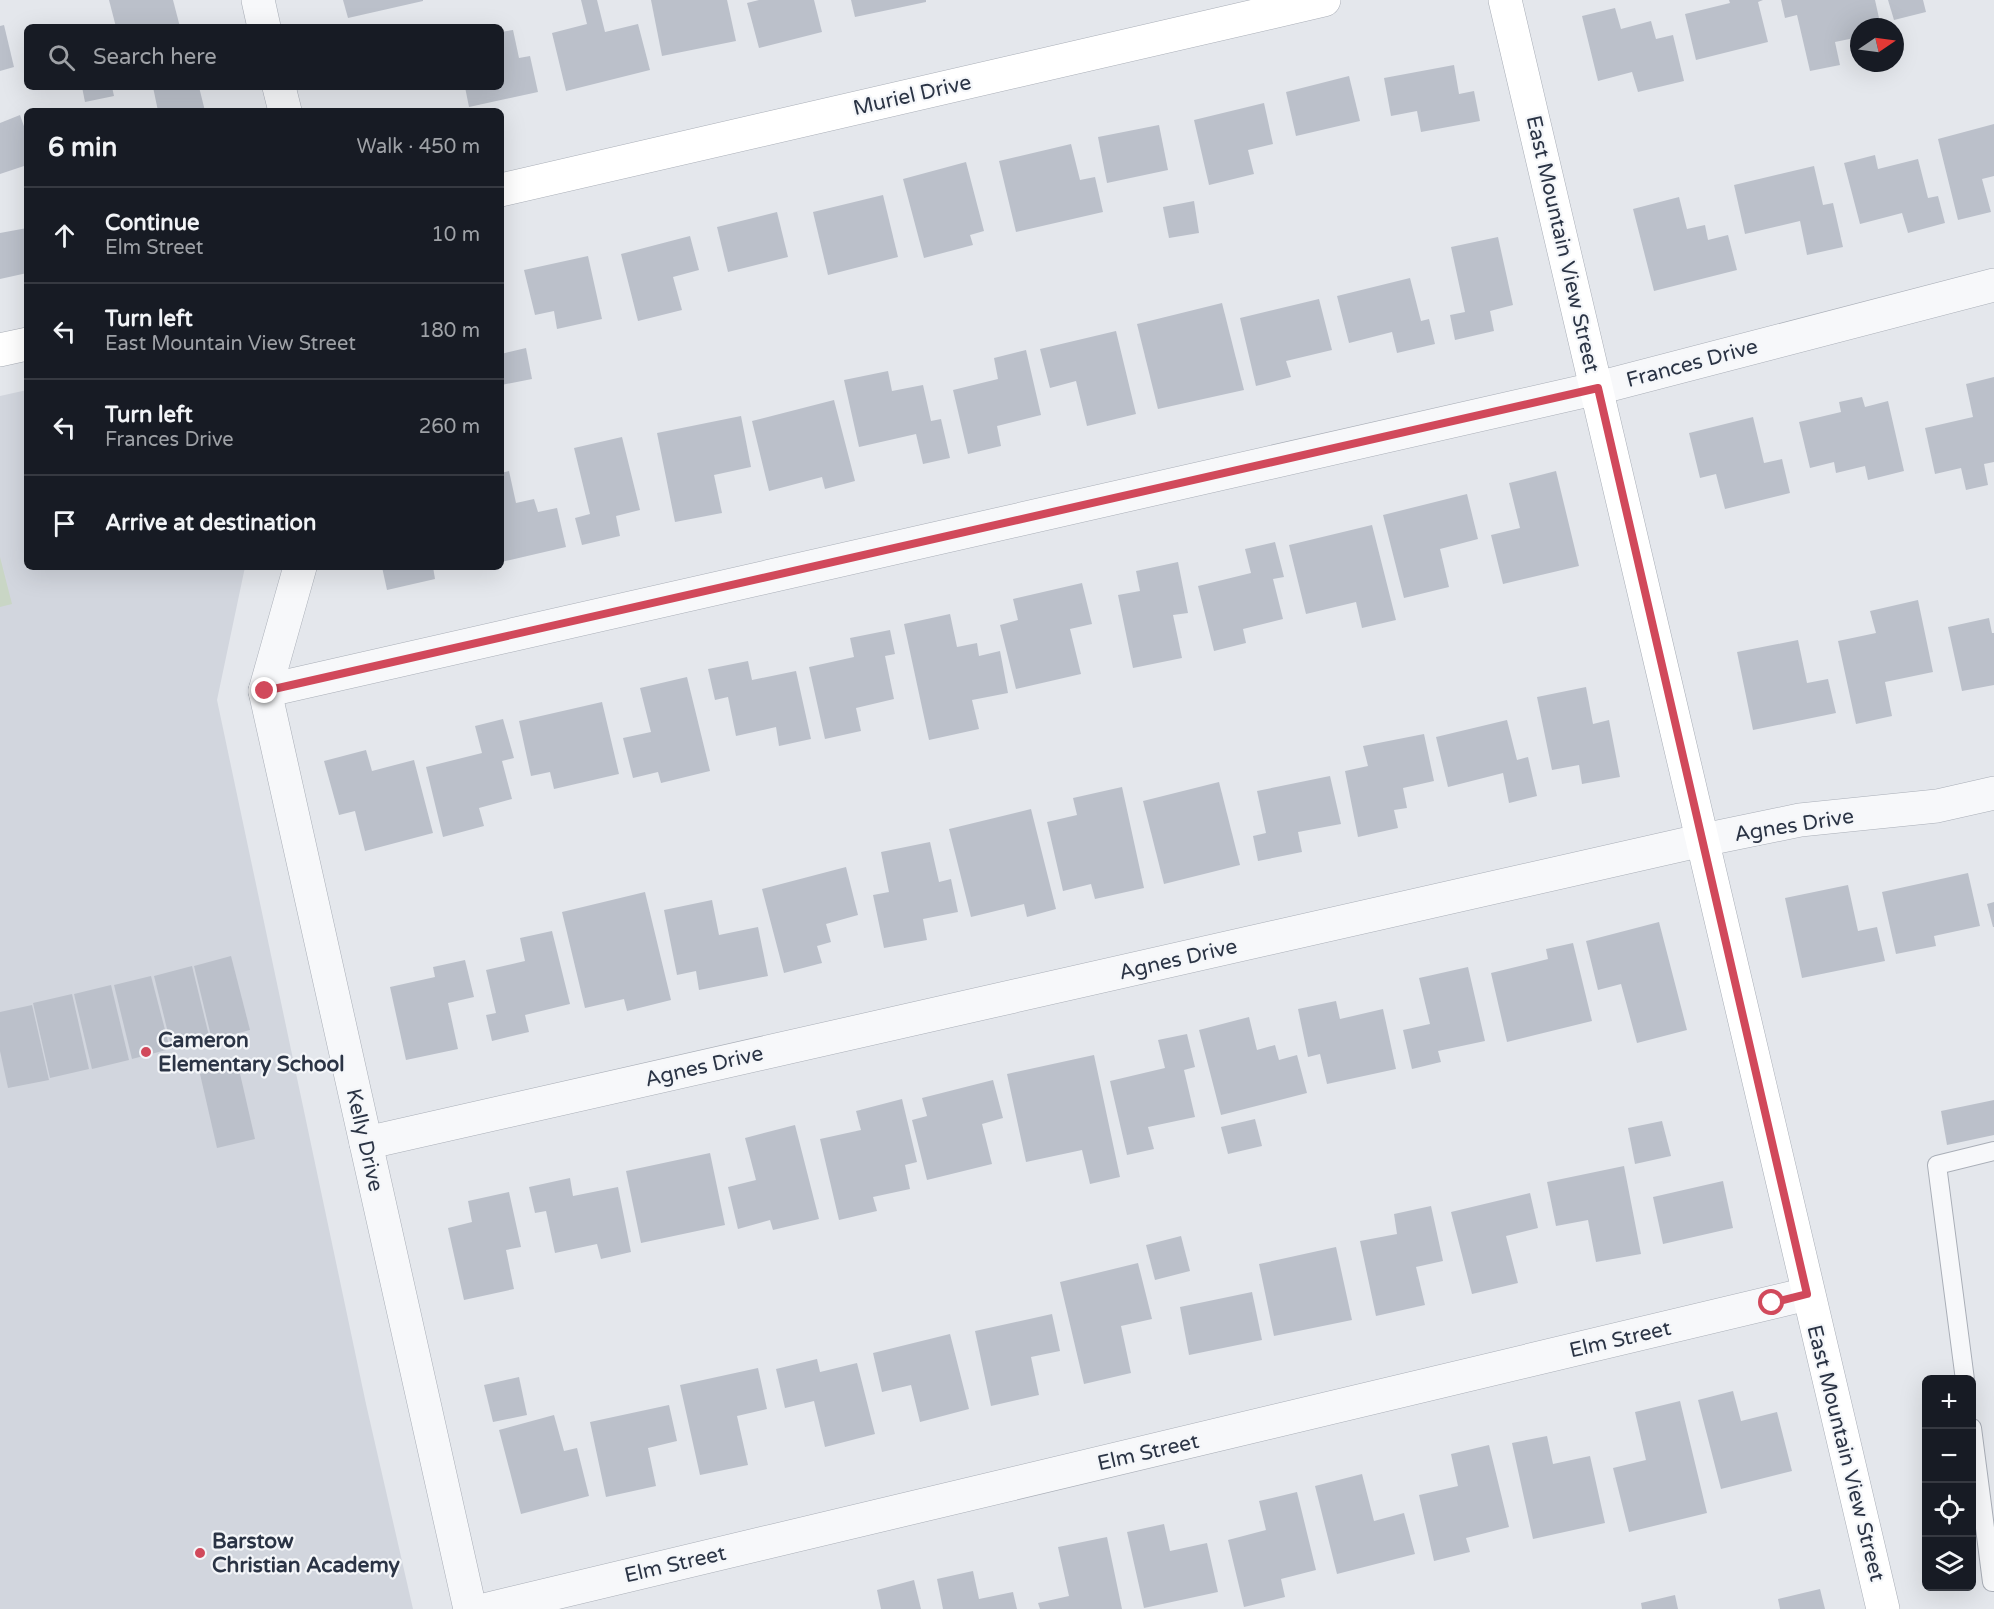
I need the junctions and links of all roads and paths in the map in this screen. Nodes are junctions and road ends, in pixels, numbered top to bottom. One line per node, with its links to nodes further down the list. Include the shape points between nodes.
1 (258, 0): 4 (street)
2 (1324, 0): 7 (main road, Muriel Drive)
3 (1505, 0): 11 (main road, East Mountain View Street)
4 (263, 24)
5 (280, 90): 6 (street)
6 (284, 108)
7 (504, 189)
8 (1994, 285): 11 (street, Frances Drive)
9 (24, 345): 10 (main road)
10 (0, 350)
11 (1598, 388): 13 (street, Frances Drive); 15 (main road, East Mountain View Street)
12 (299, 570): 13 (street, Kelly Drive)
13 (265, 691): 16 (street, Kelly Drive)
14 (1994, 793): 15 (street, Agnes Drive, via 1937,806 1800,820)
15 (1703, 840): 16 (street, Agnes Drive); 18 (main road, East Mountain View Street)
16 (366, 1143): 22 (street, Kelly Drive)
17 (1994, 1151): 19 (lane, via 1937,1165)
18 (1807, 1294): 23 (street, Elm Street); 24 (main road, East Mountain View Street)
19 (1964, 1375)
20 (1971, 1429): 21 (lane)
21 (1994, 1582)
22 (470, 1609)
23 (488, 1609)
24 (1883, 1609)

